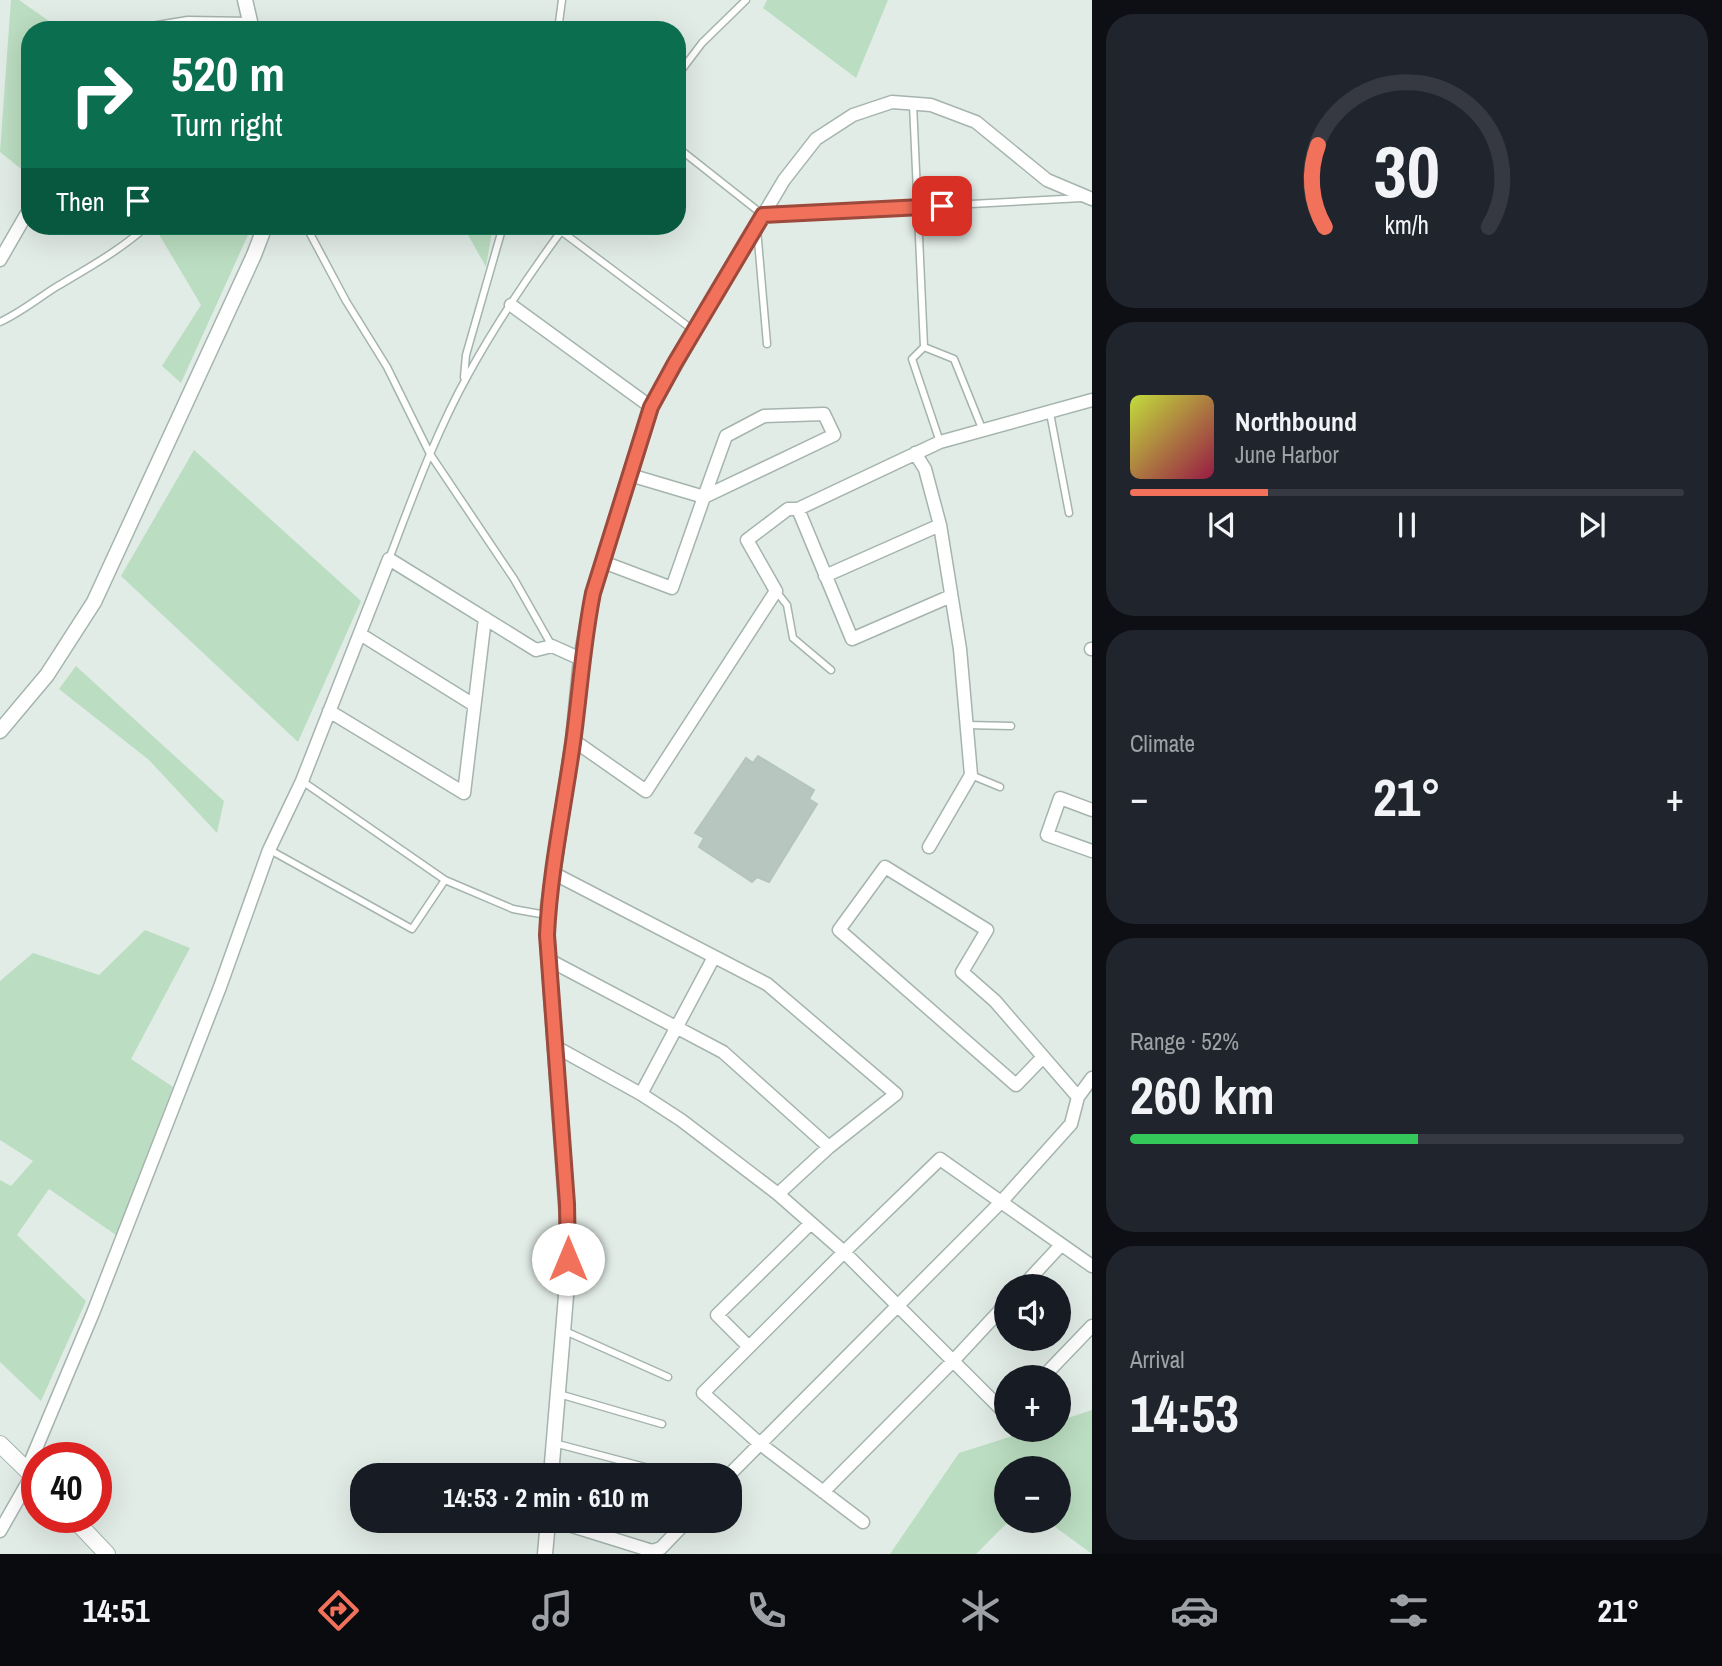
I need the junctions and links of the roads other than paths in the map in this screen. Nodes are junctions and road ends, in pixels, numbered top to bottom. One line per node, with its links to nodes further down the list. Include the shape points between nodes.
1 (245, 0): 4 (street)
2 (562, 0): 5 (lane)
3 (746, 0): 6 (lane)
4 (250, 21)
5 (559, 21)
6 (686, 64)
7 (913, 104): 9 (street, via 931,105 976,122 1047,180); 10 (lane); 11 (street, via 892,102 853,115 816,139)
8 (686, 155): 11 (lane)
9 (1089, 198): 10 (lane)
10 (918, 207): 11 (lane); 24 (lane)
11 (760, 220): 22 (street); 23 (lane)
12 (21, 224): 19 (street)
13 (137, 235): 21 (lane)
14 (262, 235): 52 (street, via 94,602 47,675)
15 (311, 235): 32 (lane, via 387,367)
16 (500, 235): 25 (lane, via 466,355)
17 (558, 235): 20 (lane)
18 (572, 235): 22 (lane)
19 (0, 260)
20 (511, 305): 25 (lane); 27 (street)
21 (0, 322)
22 (694, 331): 27 (street)
23 (767, 344)
24 (924, 347): 29 (lane, via 954,359); 30 (lane, via 912,359)
25 (464, 383): 32 (lane)
26 (1092, 400): 28 (street)
27 (651, 407): 33 (street)
28 (1050, 413): 29 (street); 36 (lane)
29 (983, 431): 30 (street)
30 (940, 442): 31 (street)
31 (915, 453): 35 (street); 37 (street, via 925,469)
32 (430, 454): 38 (lane); 45 (lane, via 514,579)
33 (630, 475): 34 (street); 39 (street)
34 (704, 497): 34 (street, via 834,435 824,414 764,416 726,436); 39 (street, via 672,588)
35 (798, 509): 40 (street); 41 (street, via 788,509 747,540)
36 (1069, 513)
37 (940, 525): 40 (street); 42 (street)
38 (389, 559): 43 (street); 44 (street)
39 (603, 562): 46 (street)
40 (825, 576): 42 (street, via 852,639)
41 (776, 591): 47 (lane, via 787,605 793,638); 53 (street, via 646,791)
42 (951, 596): 50 (street)
43 (485, 618): 45 (street, via 536,650); 48 (street)
44 (360, 634): 48 (street); 49 (street)
45 (552, 646): 46 (street)
46 (581, 659): 53 (street)
47 (831, 670)
48 (474, 705): 49 (street, via 464,793)
49 (328, 711): 55 (street)
50 (967, 725): 51 (lane); 54 (street)
51 (1011, 726)
52 (0, 731)
53 (573, 740): 61 (street)
54 (971, 775): 56 (lane); 58 (street)
55 (302, 781): 59 (street); 62 (lane)
56 (1000, 787)
57 (1092, 810): 60 (street, via 1060,798 1047,835)
58 (929, 847)
59 (269, 850): 62 (lane, via 412,929); 91 (street)
60 (1092, 851)
61 (553, 873): 63 (street); 64 (street)
62 (445, 880): 63 (lane, via 513,909)
63 (548, 915): 65 (street)
64 (714, 957): 66 (street); 72 (street, via 767,985 896,1094)
65 (550, 960): 66 (street); 67 (street)
66 (677, 1028): 70 (street); 72 (street, via 723,1052)
67 (556, 1047): 70 (street); 83 (street, via 568,1233)
68 (1043, 1057): 68 (street, via 995,1001 962,972 987,929 885,867 839,930 1016,1085); 71 (street)
69 (1092, 1078): 71 (street)
70 (641, 1094): 73 (street)
71 (1078, 1097): 74 (street, via 1071,1124)
72 (829, 1147): 73 (street)
73 (778, 1194): 75 (street)
74 (1002, 1201): 76 (street); 77 (street, via 940,1159); 80 (street)
75 (811, 1223): 77 (street); 84 (street, via 717,1315)
76 (1061, 1245): 78 (street); 79 (street)
77 (844, 1252): 80 (street); 84 (street)
78 (1092, 1266)
79 (1034, 1274)
80 (897, 1306): 85 (street); 93 (street)
81 (994, 1317): 85 (street)
82 (1092, 1326): 86 (street)
83 (563, 1330): 87 (lane); 88 (street)
84 (749, 1347): 93 (street, via 703,1393)
85 (953, 1361): 89 (street); 99 (street)
86 (1055, 1365)
87 (668, 1377)
88 (559, 1394): 90 (lane); 92 (street)
89 (994, 1402)
90 (662, 1424)
91 (44, 1442)
92 (554, 1443): 95 (street); 96 (lane)
93 (759, 1443): 97 (street); 99 (street)
94 (0, 1444): 98 (main road)
95 (552, 1463)
96 (630, 1463)
97 (740, 1463)
98 (21, 1464)
99 (823, 1492): 101 (street)
100 (21, 1494): 102 (street)
101 (863, 1522)
102 (0, 1531)
103 (87, 1533): 107 (main road)
104 (547, 1533): 108 (street)
105 (593, 1533): 106 (street, via 652,1552)
106 (675, 1533)
107 (107, 1554)
108 (545, 1554)

